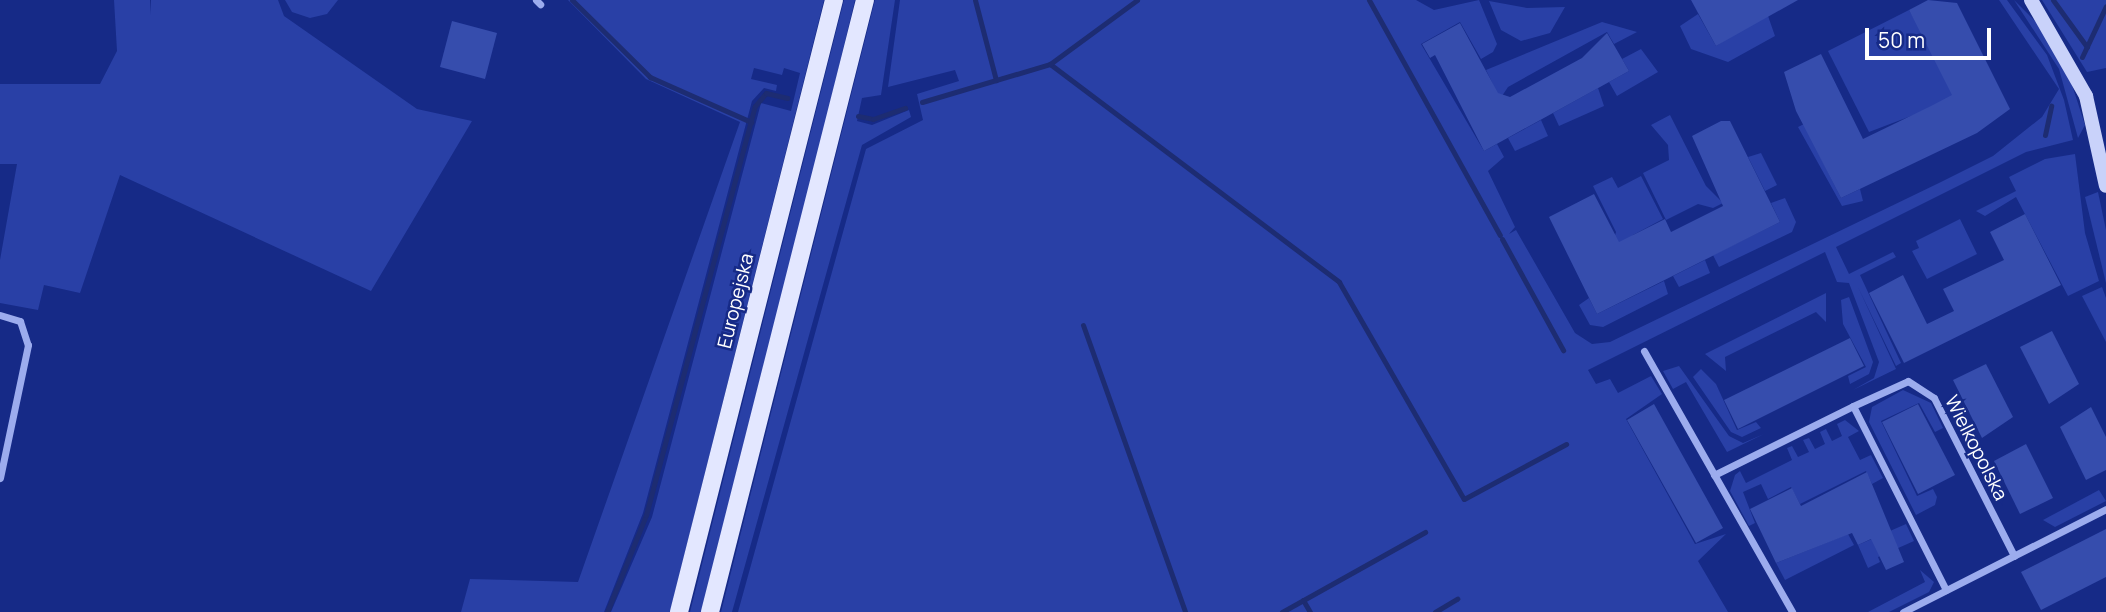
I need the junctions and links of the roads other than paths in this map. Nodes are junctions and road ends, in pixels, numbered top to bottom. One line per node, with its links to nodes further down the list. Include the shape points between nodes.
1 (834, 0): 13 (main road, Europejska)
2 (865, 0): 14 (main road)
3 (2031, 0): 4 (street, via 2084,89)
4 (2106, 186)
5 (0, 315): 9 (street, via 20,321 28,345)
6 (1644, 351): 8 (street)
7 (1853, 406): 8 (street, Wielkopolska); 11 (street, Wielkopolska, via 1908,381 1934,398); 12 (street)
8 (1714, 475): 15 (street)
9 (0, 478)
10 (2106, 509): 11 (street)
11 (2014, 556): 12 (street)
12 (1946, 590): 16 (street)
13 (679, 612)
14 (710, 612)
15 (1792, 612)
16 (1903, 612)

